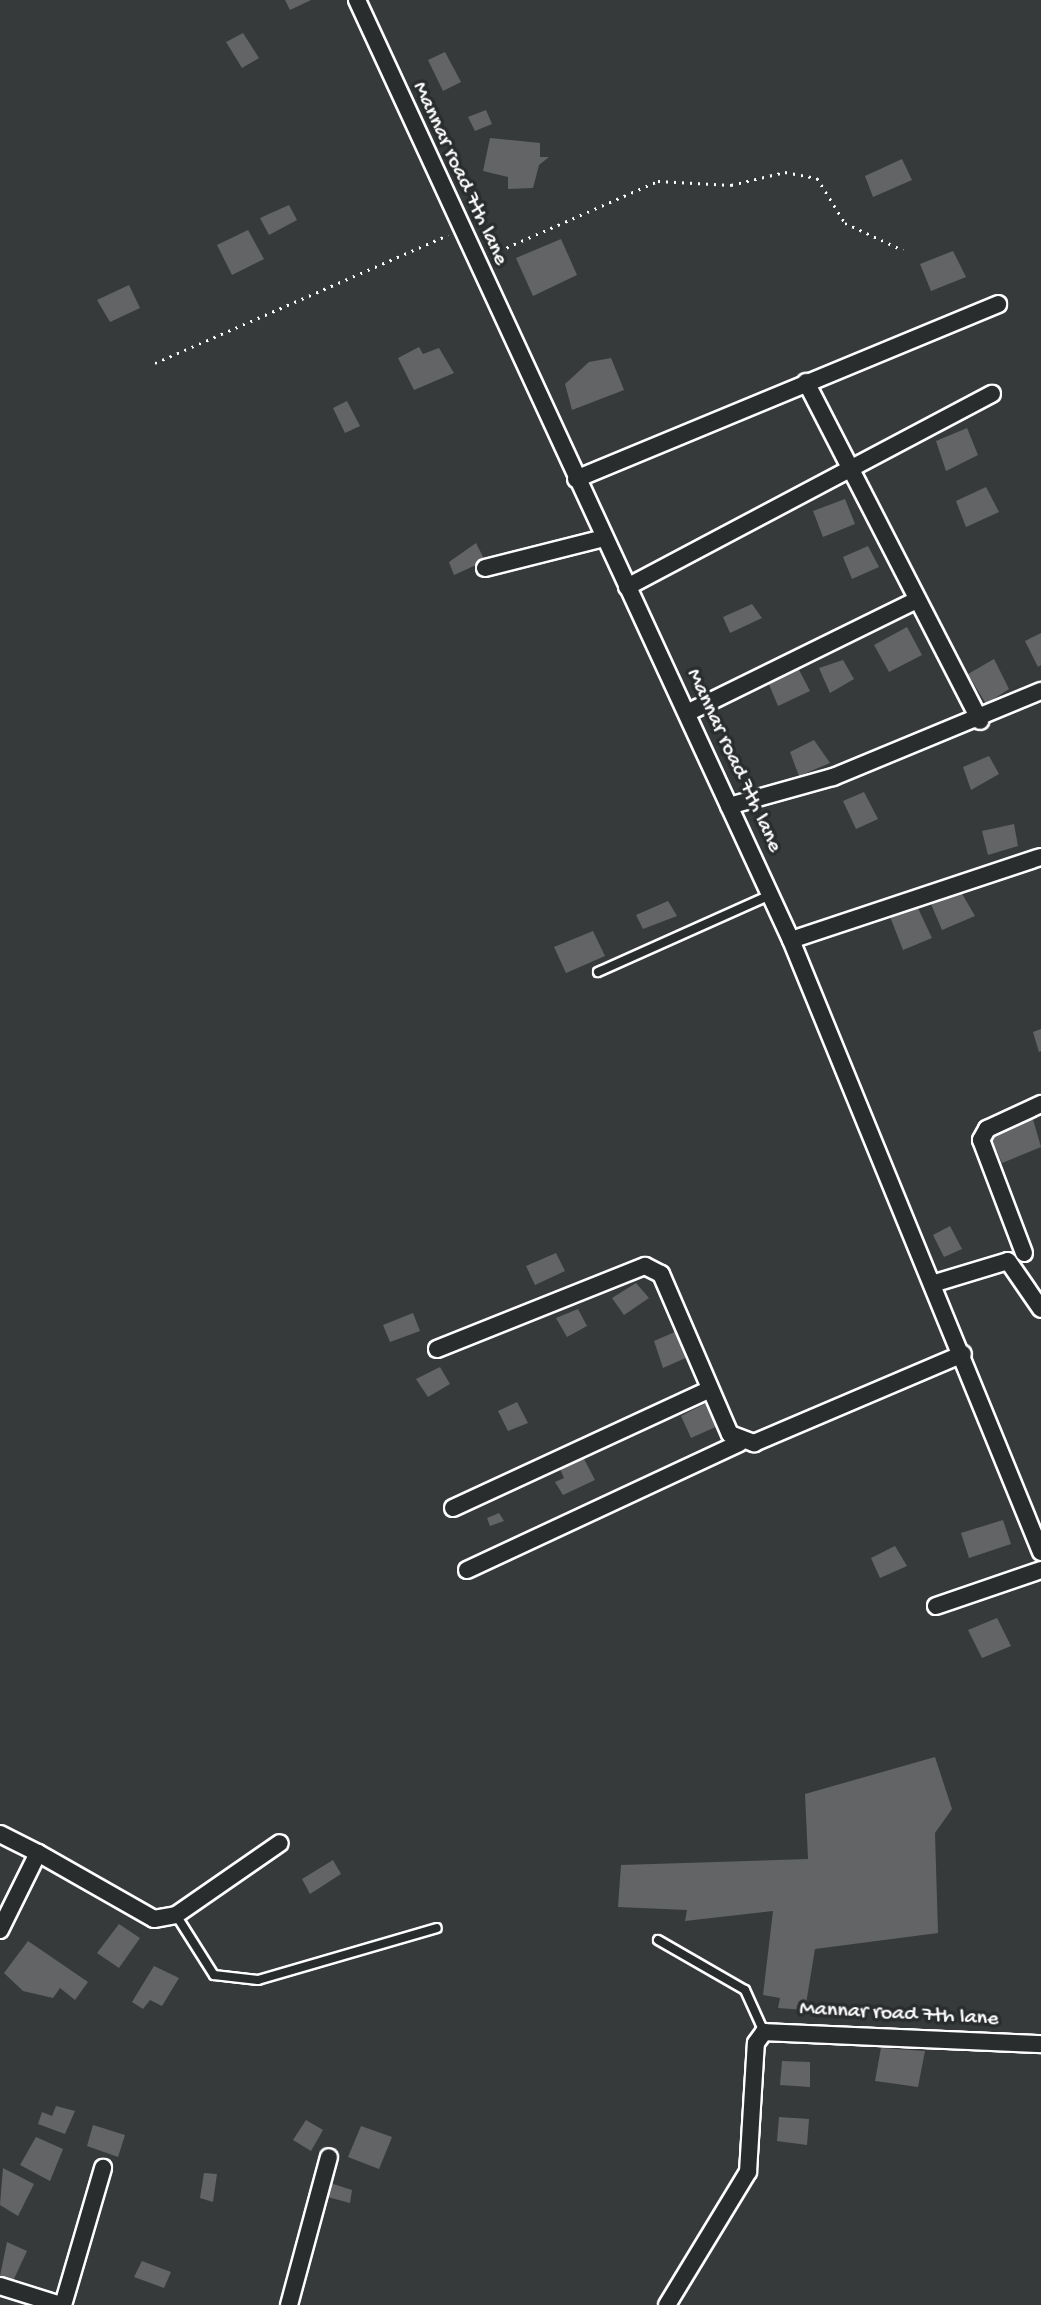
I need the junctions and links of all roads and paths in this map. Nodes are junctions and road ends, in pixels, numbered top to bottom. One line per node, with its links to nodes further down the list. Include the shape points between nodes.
1 (357, 0): 2 (street, Mannar road 7th lane)
2 (457, 231): 4 (street, Mannar road 7th lane); 6 (path)
3 (903, 250): 4 (path, via 845,223 817,178 785,172 731,185 658,181)
4 (475, 262): 10 (street, Mannar road 7th lane)
5 (998, 304): 7 (street)
6 (155, 363)
7 (806, 382): 9 (street); 10 (street)
8 (992, 394): 9 (street)
9 (847, 471): 13 (street); 14 (street)
10 (576, 479): 11 (street, Mannar road 7th lane)
11 (604, 538): 12 (street); 13 (street, Mannar road 7th lane)
12 (485, 568)
13 (627, 587): 16 (street, Mannar road 7th lane)
14 (915, 601): 16 (street); 17 (street)
15 (1041, 691): 17 (street)
16 (687, 713): 18 (street, Mannar road 7th lane)
17 (980, 721): 18 (street, via 833,777)
18 (729, 806): 20 (street, Mannar road 7th lane)
19 (1041, 857): 21 (street)
20 (770, 895): 21 (street, Mannar road 7th lane); 22 (lane)
21 (791, 940): 27 (street, Mannar road 7th lane)
22 (598, 972)
23 (1041, 1104): 25 (street, via 987,1129 981,1140)
24 (1041, 1244): 25 (street)
25 (1024, 1253): 26 (street)
26 (1008, 1261): 27 (street); 28 (street)
27 (932, 1284): 30 (street, Mannar road 7th lane)
28 (1041, 1309)
29 (437, 1349): 31 (street, via 645,1266 661,1274)
30 (963, 1354): 32 (street, via 754,1443); 34 (street, Mannar road 7th lane)
31 (710, 1389): 32 (street); 33 (street)
32 (739, 1443): 35 (street)
33 (453, 1508)
34 (1041, 1552)
35 (467, 1570)
36 (1041, 1570): 37 (street)
37 (936, 1606)
38 (0, 1834): 40 (street)
39 (280, 1843): 41 (street)
40 (38, 1853): 41 (street, via 154,1919); 43 (street)
41 (176, 1915): 42 (lane, via 214,1975 258,1980)
42 (437, 1928)
43 (0, 1930)
44 (658, 1940): 45 (lane, via 745,1990)
45 (764, 2032): 46 (street, Mannar road 7th lane); 52 (street, via 756,2043 748,2172)
46 (1041, 2044)
47 (329, 2157): 51 (street)
48 (103, 2168): 50 (street)
49 (0, 2286): 50 (street)
50 (62, 2305)
51 (289, 2305)
52 (667, 2305)

